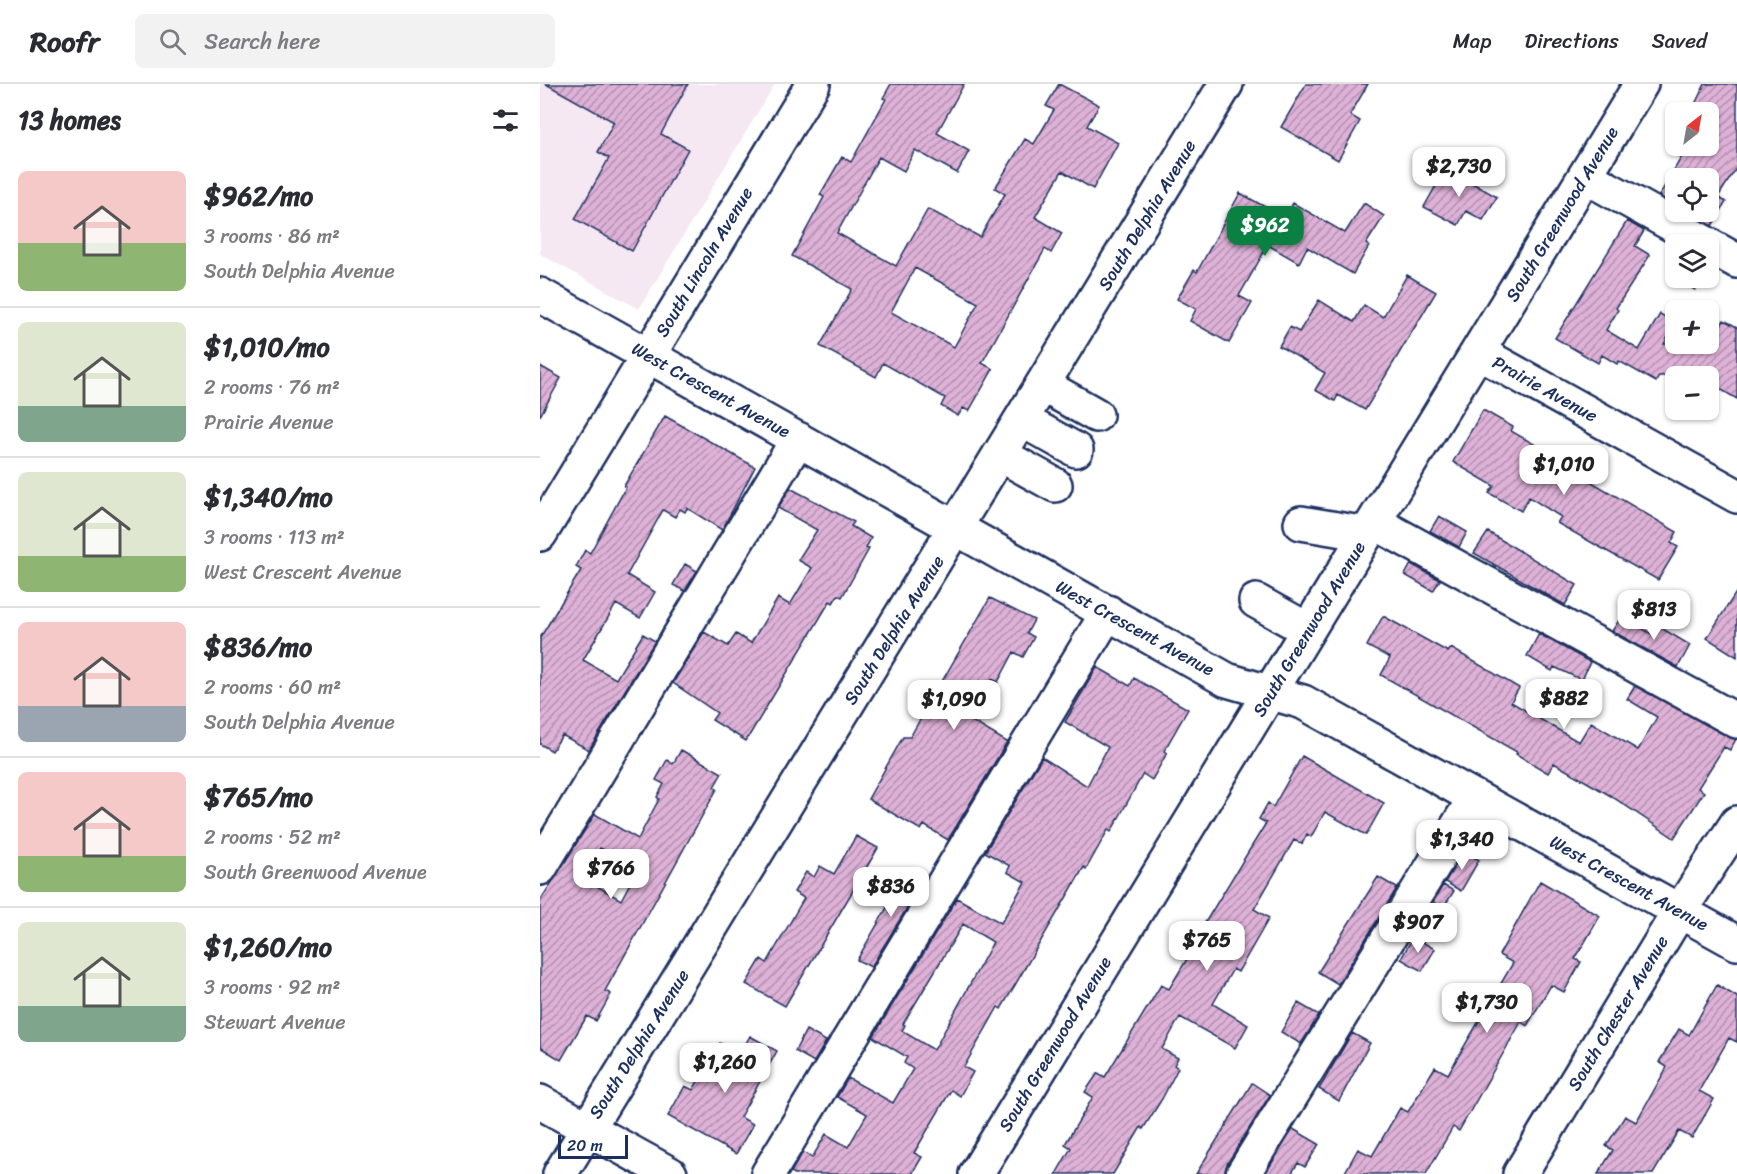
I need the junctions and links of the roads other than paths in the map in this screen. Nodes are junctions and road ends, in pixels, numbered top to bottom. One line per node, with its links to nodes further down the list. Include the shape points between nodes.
1 (813, 84): 10 (street, South Lincoln Avenue)
2 (1226, 84): 11 (street, South Delphia Avenue)
3 (1641, 84): 4 (street, South Greenwood Avenue)
4 (1585, 176): 5 (street); 9 (street, South Greenwood Avenue)
5 (1688, 234)
6 (1719, 251): 7 (street)
7 (1737, 261)
8 (540, 294): 10 (street, West Crescent Avenue)
9 (1478, 351): 18 (street, Prairie Avenue); 21 (street, South Greenwood Avenue)
10 (648, 355): 14 (street, West Crescent Avenue); 22 (street, South Lincoln Avenue)
11 (1043, 385): 12 (street); 13 (street, South Delphia Avenue)
12 (1096, 415)
13 (1022, 420): 15 (street); 16 (street, South Delphia Avenue)
14 (798, 439): 20 (street, West Crescent Avenue); 30 (street)
15 (1076, 450)
16 (1001, 455): 17 (street); 20 (street, South Delphia Avenue)
17 (1055, 485)
18 (1737, 496)
19 (1301, 522): 21 (street)
20 (957, 528): 24 (street, West Crescent Avenue); 34 (street, South Delphia Avenue)
21 (1370, 528): 25 (street, South Greenwood Avenue); 27 (street)
22 (540, 534)
23 (1256, 601): 25 (street)
24 (1108, 612): 26 (street, West Crescent Avenue, via 1227,680); 37 (street)
25 (1308, 630): 26 (street, South Greenwood Avenue)
26 (1270, 693): 28 (street, West Crescent Avenue, via 1304,702); 38 (street, South Greenwood Avenue)
27 (1737, 720)
28 (1474, 798): 31 (street, West Crescent Avenue); 39 (street)
29 (1737, 823): 31 (street, South Chester Avenue)
30 (540, 868)
31 (1679, 912): 32 (street, West Crescent Avenue); 40 (street, South Chester Avenue)
32 (1737, 943)
33 (540, 1102): 34 (street)
34 (587, 1128): 35 (street, South Delphia Avenue); 36 (street)
35 (560, 1174)
36 (670, 1174)
37 (768, 1174)
38 (976, 1174)
39 (1243, 1174)
40 (1520, 1174)

